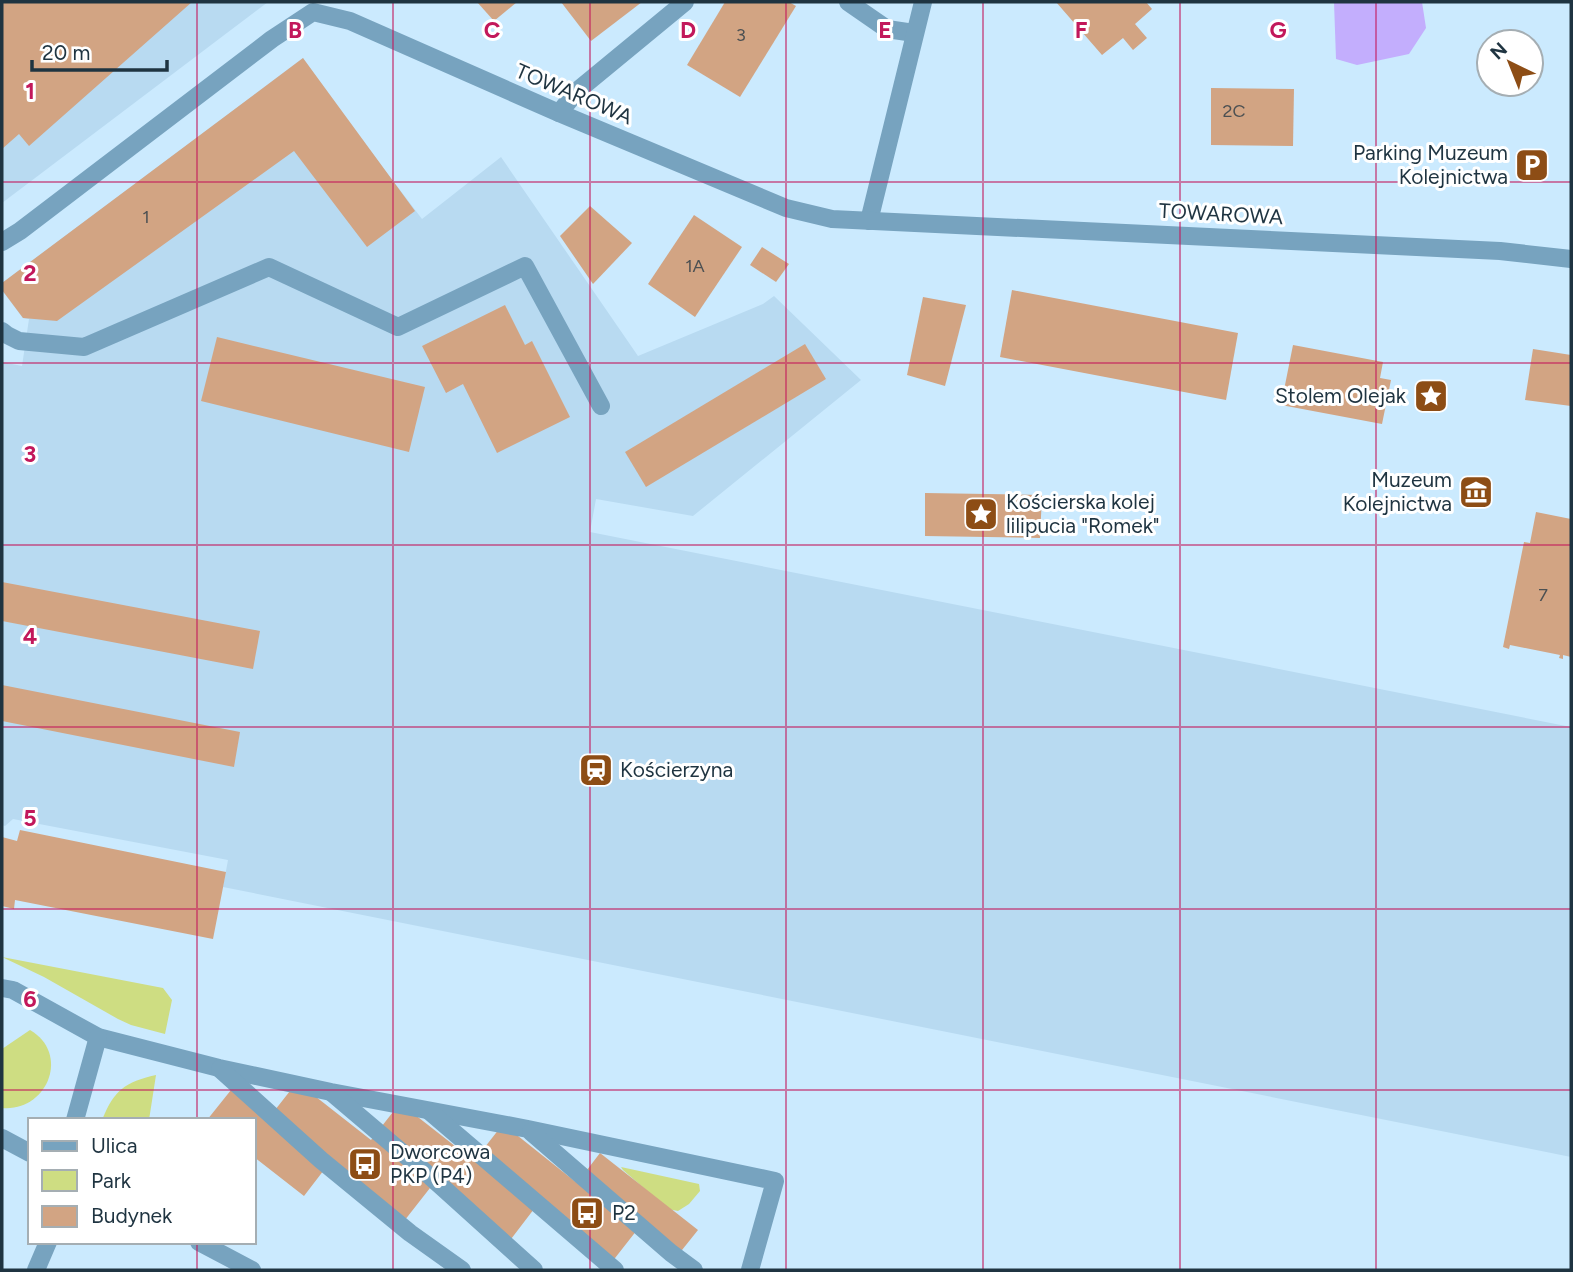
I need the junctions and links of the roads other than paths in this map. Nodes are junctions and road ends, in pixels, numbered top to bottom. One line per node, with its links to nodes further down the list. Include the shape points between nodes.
1 (685, 2): 5 (street, via 577,91)
2 (848, 2): 4 (street, via 887,29)
3 (923, 2): 4 (street)
4 (914, 33): 6 (street)
5 (559, 113): 6 (street, TOWAROWA, via 786,208 832,219); 7 (street, TOWAROWA, via 350,21 313,12)
6 (869, 221): 8 (street, TOWAROWA, via 1500,251)
7 (2, 242)
8 (1571, 259)
9 (2, 331): 10 (street, via 19,341 84,347 270,267 398,327 524,266)
10 (601, 406)
11 (2, 988): 12 (street)
12 (98, 1037): 13 (street); 16 (street)
13 (219, 1068): 14 (street); 24 (street, via 331,1168)
14 (331, 1092): 15 (street); 25 (street)
15 (428, 1110): 17 (street); 26 (street)
16 (76, 1118)
17 (528, 1129): 27 (street); 28 (street, via 775,1181)
18 (2, 1138): 19 (street)
19 (28, 1152)
20 (47, 1244): 22 (street)
21 (203, 1244): 23 (street)
22 (36, 1270)
23 (252, 1270)
24 (463, 1270)
25 (534, 1270)
26 (615, 1270)
27 (694, 1270)
28 (750, 1270)

